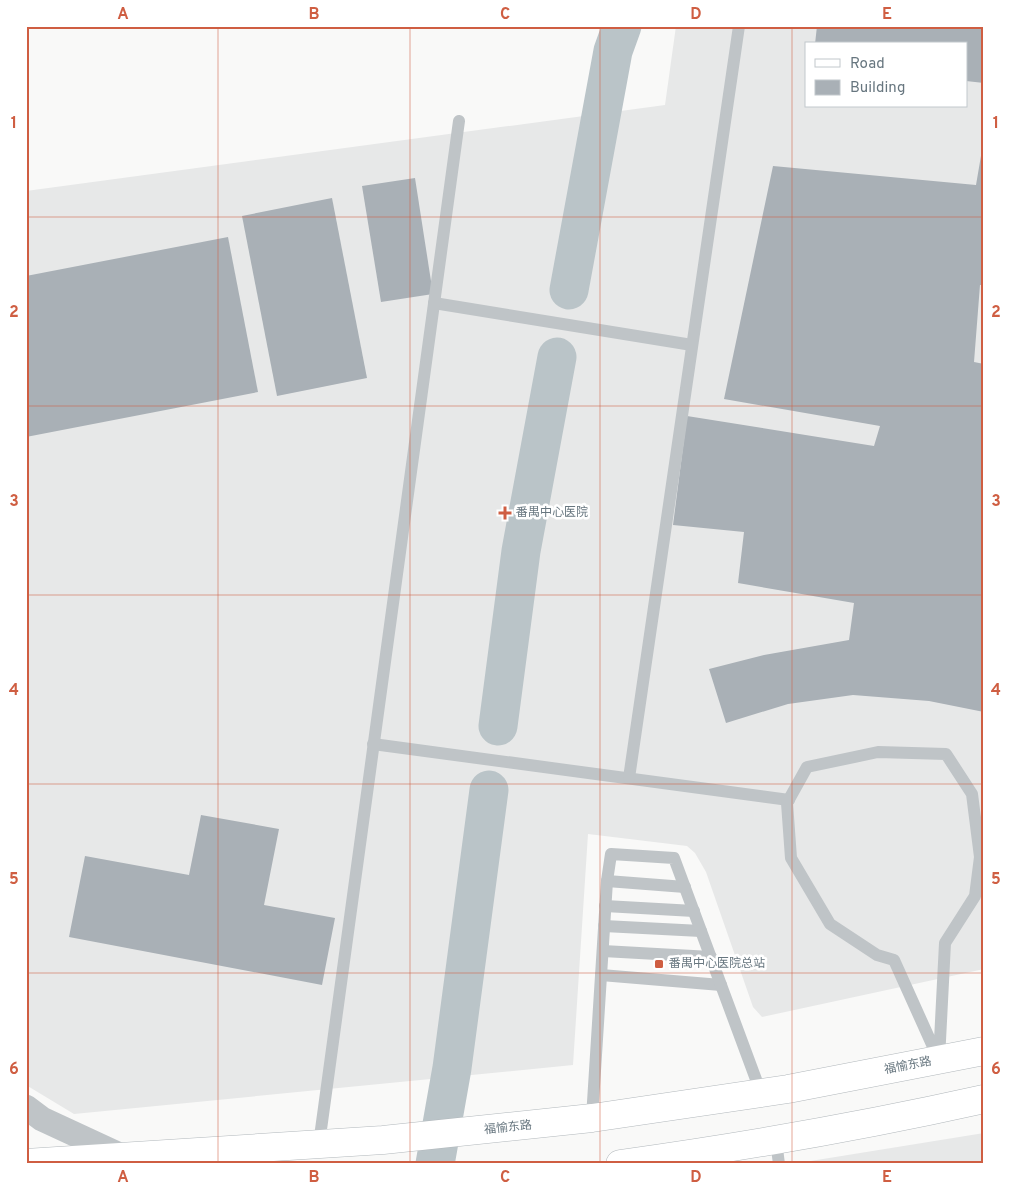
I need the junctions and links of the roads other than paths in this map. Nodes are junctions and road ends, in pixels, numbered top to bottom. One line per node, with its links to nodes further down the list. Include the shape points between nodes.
1 (739, 26): 4 (lane)
2 (459, 121): 3 (lane)
3 (434, 303): 4 (lane); 5 (lane)
4 (692, 345): 6 (lane)
5 (374, 744): 6 (lane); 24 (lane)
6 (629, 778): 7 (lane)
7 (789, 800): 19 (lane, via 791,858 830,924 877,955 894,960); 19 (lane, via 807,767 878,752 946,754 972,794 980,857 974,896 945,942)
8 (607, 881): 9 (lane); 9 (lane, via 611,854 674,858); 10 (lane)
9 (685, 887): 11 (lane)
10 (605, 906): 11 (lane); 12 (lane)
11 (694, 911): 13 (lane)
12 (604, 926): 13 (lane); 14 (lane)
13 (701, 931): 15 (lane)
14 (603, 951): 15 (lane); 16 (lane)
15 (711, 957): 17 (lane)
16 (601, 975): 17 (lane); 23 (lane)
17 (721, 985): 20 (lane)
18 (984, 1051): 19 (street, 福愉东路)
19 (939, 1060): 20 (street, 福愉东路)
20 (762, 1093): 23 (street, 福愉东路)
21 (984, 1099): 25 (street)
22 (26, 1107): 26 (street, via 42,1119)
23 (592, 1118): 24 (street, 福愉东路)
24 (319, 1144): 27 (street, 福愉东路)
25 (778, 1152): 29 (street)
26 (124, 1157): 27 (street, 福愉东路); 28 (street, 福愉东路)
27 (156, 1159)
28 (26, 1163)
29 (620, 1164)

